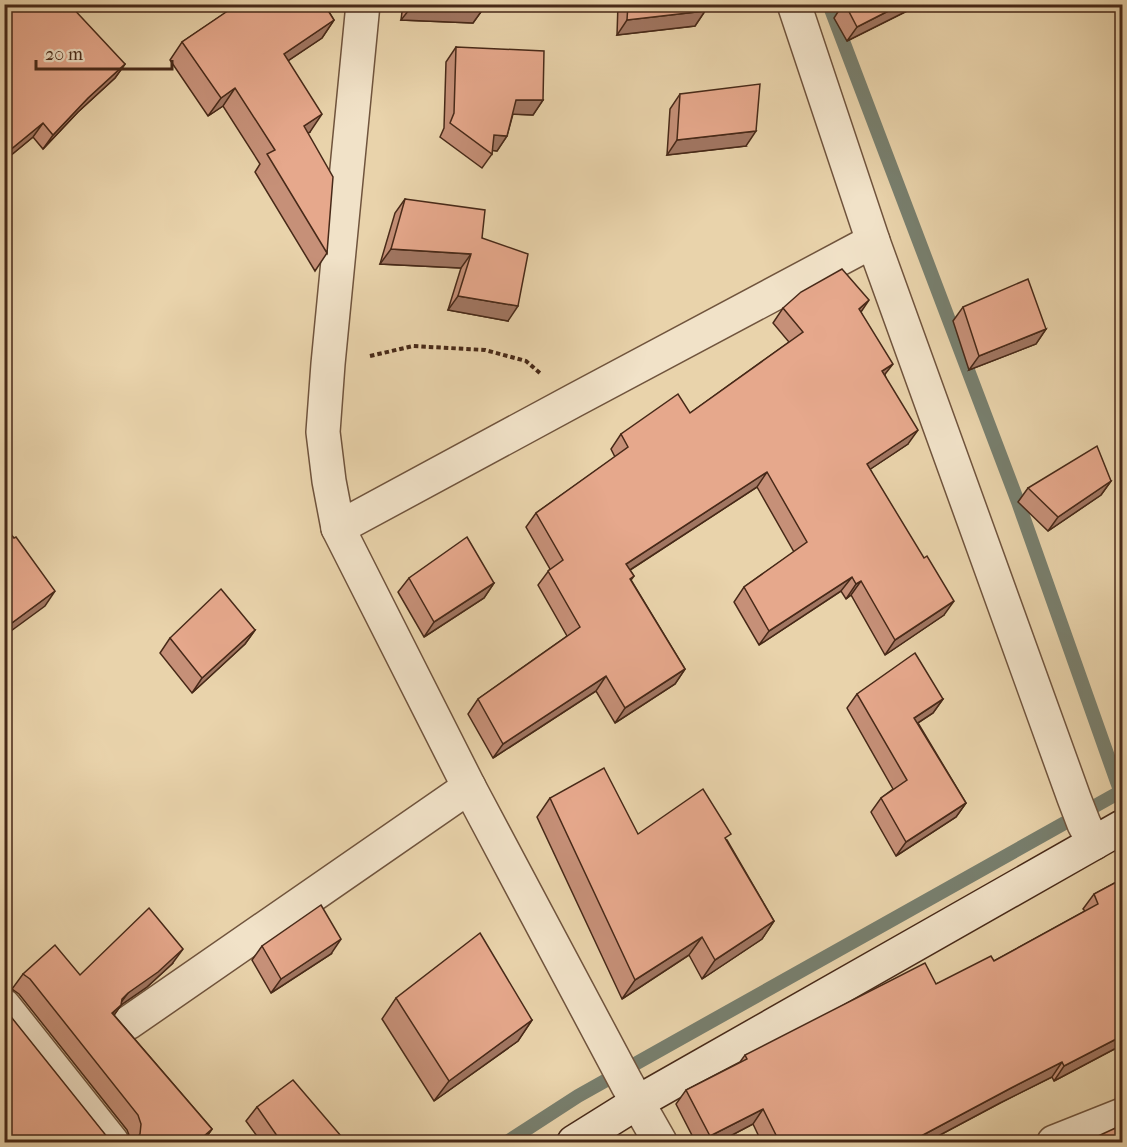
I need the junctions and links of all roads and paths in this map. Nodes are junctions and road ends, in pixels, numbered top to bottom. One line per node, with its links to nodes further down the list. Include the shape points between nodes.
1 (363, 4): 4 (street)
2 (794, 4): 3 (street)
3 (873, 241): 5 (street); 8 (street)
4 (328, 364): 5 (path, via 412,346 485,350 526,361); 6 (street, via 323,432)
5 (573, 401): 6 (street)
6 (338, 528): 7 (street)
7 (469, 787): 10 (street); 11 (street)
8 (1097, 825): 11 (street)
9 (4, 1006): 13 (street)
10 (128, 1023)
11 (632, 1093): 14 (street); 15 (street)
12 (1122, 1115): 16 (street)
13 (112, 1143)
14 (574, 1143)
15 (660, 1143)
16 (1054, 1143)

